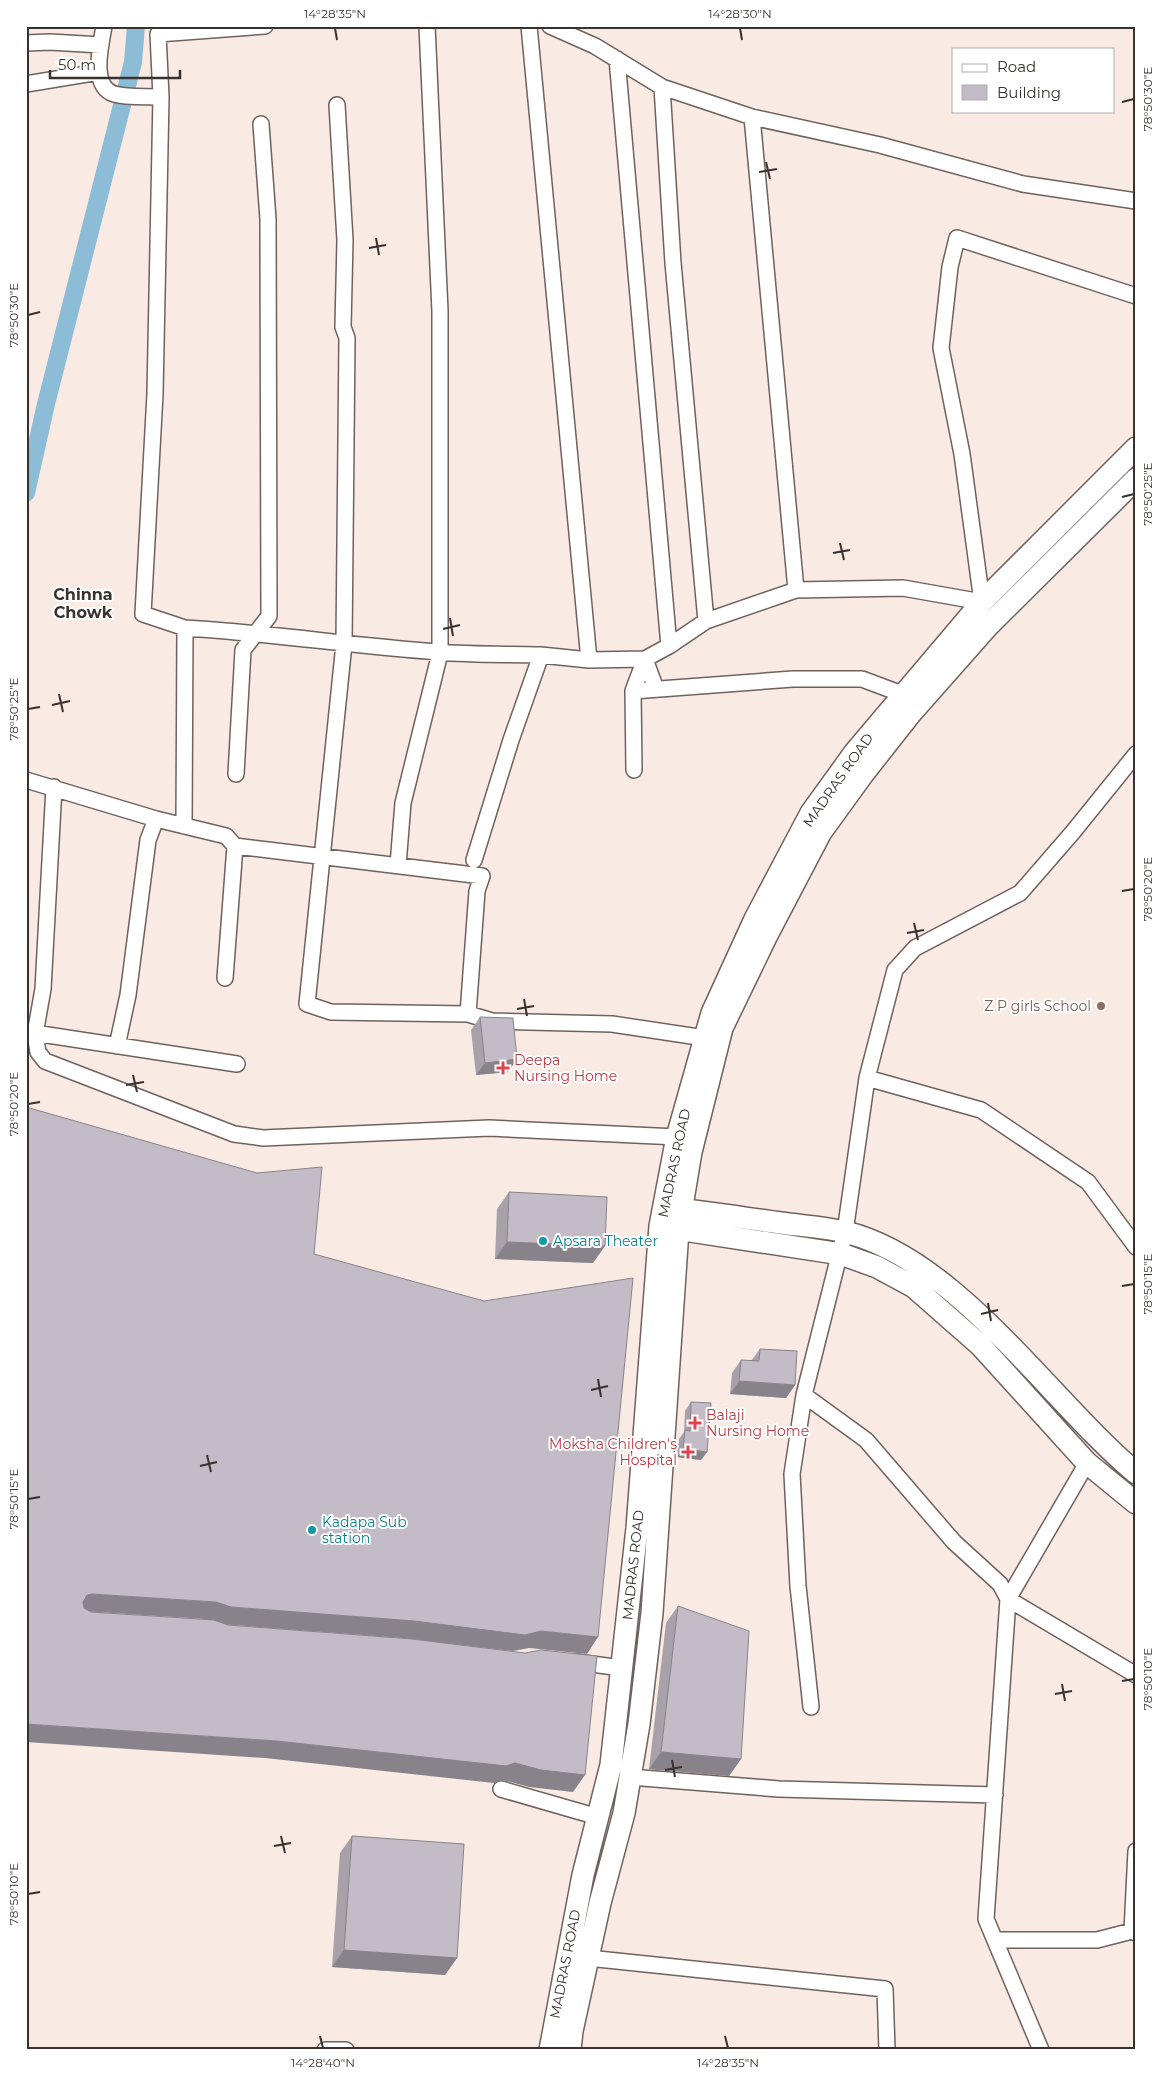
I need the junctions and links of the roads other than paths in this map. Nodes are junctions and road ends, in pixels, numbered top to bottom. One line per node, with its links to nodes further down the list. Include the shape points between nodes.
1 (104, 26): 7 (street)
2 (265, 26): 12 (street, via 158,34)
3 (427, 26): 27 (street, via 440,311)
4 (529, 26): 30 (street)
5 (550, 26): 8 (street, via 595,46)
6 (26, 43): 7 (street)
7 (101, 45): 9 (street)
8 (617, 60): 11 (street); 26 (street)
9 (99, 72): 10 (street); 12 (street, via 107,89 117,94)
10 (26, 84)
11 (662, 87): 14 (street); 22 (street, via 673,263)
12 (161, 97): 23 (street, via 155,394 143,614)
13 (337, 105): 25 (street, via 345,240 343,326 347,338)
14 (752, 117): 16 (street, via 880,145 1024,184); 20 (street)
15 (261, 124): 24 (street, via 268,219 269,616)
16 (1136, 201)
17 (1136, 296): 21 (street, via 957,238 950,267 941,348 962,454)
18 (1136, 448): 21 (main road, MADRAS ROAD)
19 (1136, 479): 33 (main road)
20 (796, 590): 21 (street, via 903,588); 22 (street)
21 (982, 602): 33 (main road, MADRAS ROAD)
22 (706, 621): 26 (street)
23 (185, 628): 24 (street); 40 (street)
24 (256, 632): 25 (street); 36 (street, via 242,650)
25 (344, 644): 27 (street); 42 (street)
26 (669, 646): 29 (street)
27 (440, 652): 28 (street); 44 (street, via 403,803)
28 (541, 655): 30 (street); 43 (street)
29 (645, 659): 30 (street); 31 (street); 32 (street)
30 (589, 660)
31 (656, 689): 32 (street); 33 (street, via 793,679 862,679)
32 (633, 691): 35 (street)
33 (906, 704): 48 (main road, MADRAS ROAD, via 855,752 811,814 755,919 712,1013); 53 (main road, via 863,774 821,832 722,1028)
34 (1136, 754): 51 (street, via 1020,893 915,948 895,970)
35 (634, 770)
36 (236, 774)
37 (26, 780): 38 (street)
38 (54, 787): 39 (street); 47 (street, via 43,989)
39 (156, 819): 40 (street); 49 (street, via 148,840 128,995)
40 (184, 826): 41 (street, via 226,836)
41 (235, 846): 42 (street); 45 (street)
42 (324, 856): 44 (street); 46 (street, via 307,1004 331,1012)
43 (474, 860)
44 (398, 865): 46 (street, via 482,876 477,891)
45 (225, 978)
46 (468, 1014): 48 (street, via 492,1020 612,1024)
47 (31, 1033): 49 (street); 52 (street, via 45,1061 234,1134 263,1138 309,1137 489,1128)
48 (705, 1038): 52 (main road, MADRAS ROAD)
49 (116, 1046): 50 (street)
50 (237, 1064)
51 (867, 1078): 54 (street); 55 (street, via 981,1110 1088,1182)
52 (677, 1136): 53 (main road, MADRAS ROAD)
53 (671, 1218): 54 (main road); 56 (main road); 63 (main road, MADRAS ROAD); 66 (main road, via 652,1613)
54 (845, 1232): 56 (street); 59 (main road, via 903,1257 940,1279 1109,1450)
55 (1136, 1247)
56 (841, 1254): 57 (street); 58 (main road, via 877,1267 914,1287 948,1314)
57 (804, 1395): 61 (street, via 866,1440 954,1542 1000,1584); 65 (street, via 792,1474 798,1586)
58 (1087, 1463): 60 (main road); 61 (street)
59 (1136, 1473)
60 (1136, 1503)
61 (1008, 1599): 64 (street); 68 (street)
62 (566, 1661): 63 (street)
63 (622, 1668): 69 (main road, MADRAS ROAD, via 611,1765)
64 (1136, 1674)
65 (811, 1707)
66 (630, 1777): 68 (street, via 780,1789); 73 (main road)
67 (501, 1789): 69 (street)
68 (995, 1795): 72 (street, via 986,1919)
69 (598, 1817): 76 (main road, MADRAS ROAD, via 583,1875)
70 (1136, 1851): 71 (street)
71 (1134, 1932): 72 (street, via 1097,1940)
72 (995, 1940): 79 (street)
73 (588, 1958): 77 (main road); 78 (street, via 885,1988)
74 (325, 2050): 75 (street)
75 (346, 2050)
76 (550, 2050)
77 (570, 2050)
78 (887, 2050)
79 (1041, 2050)

